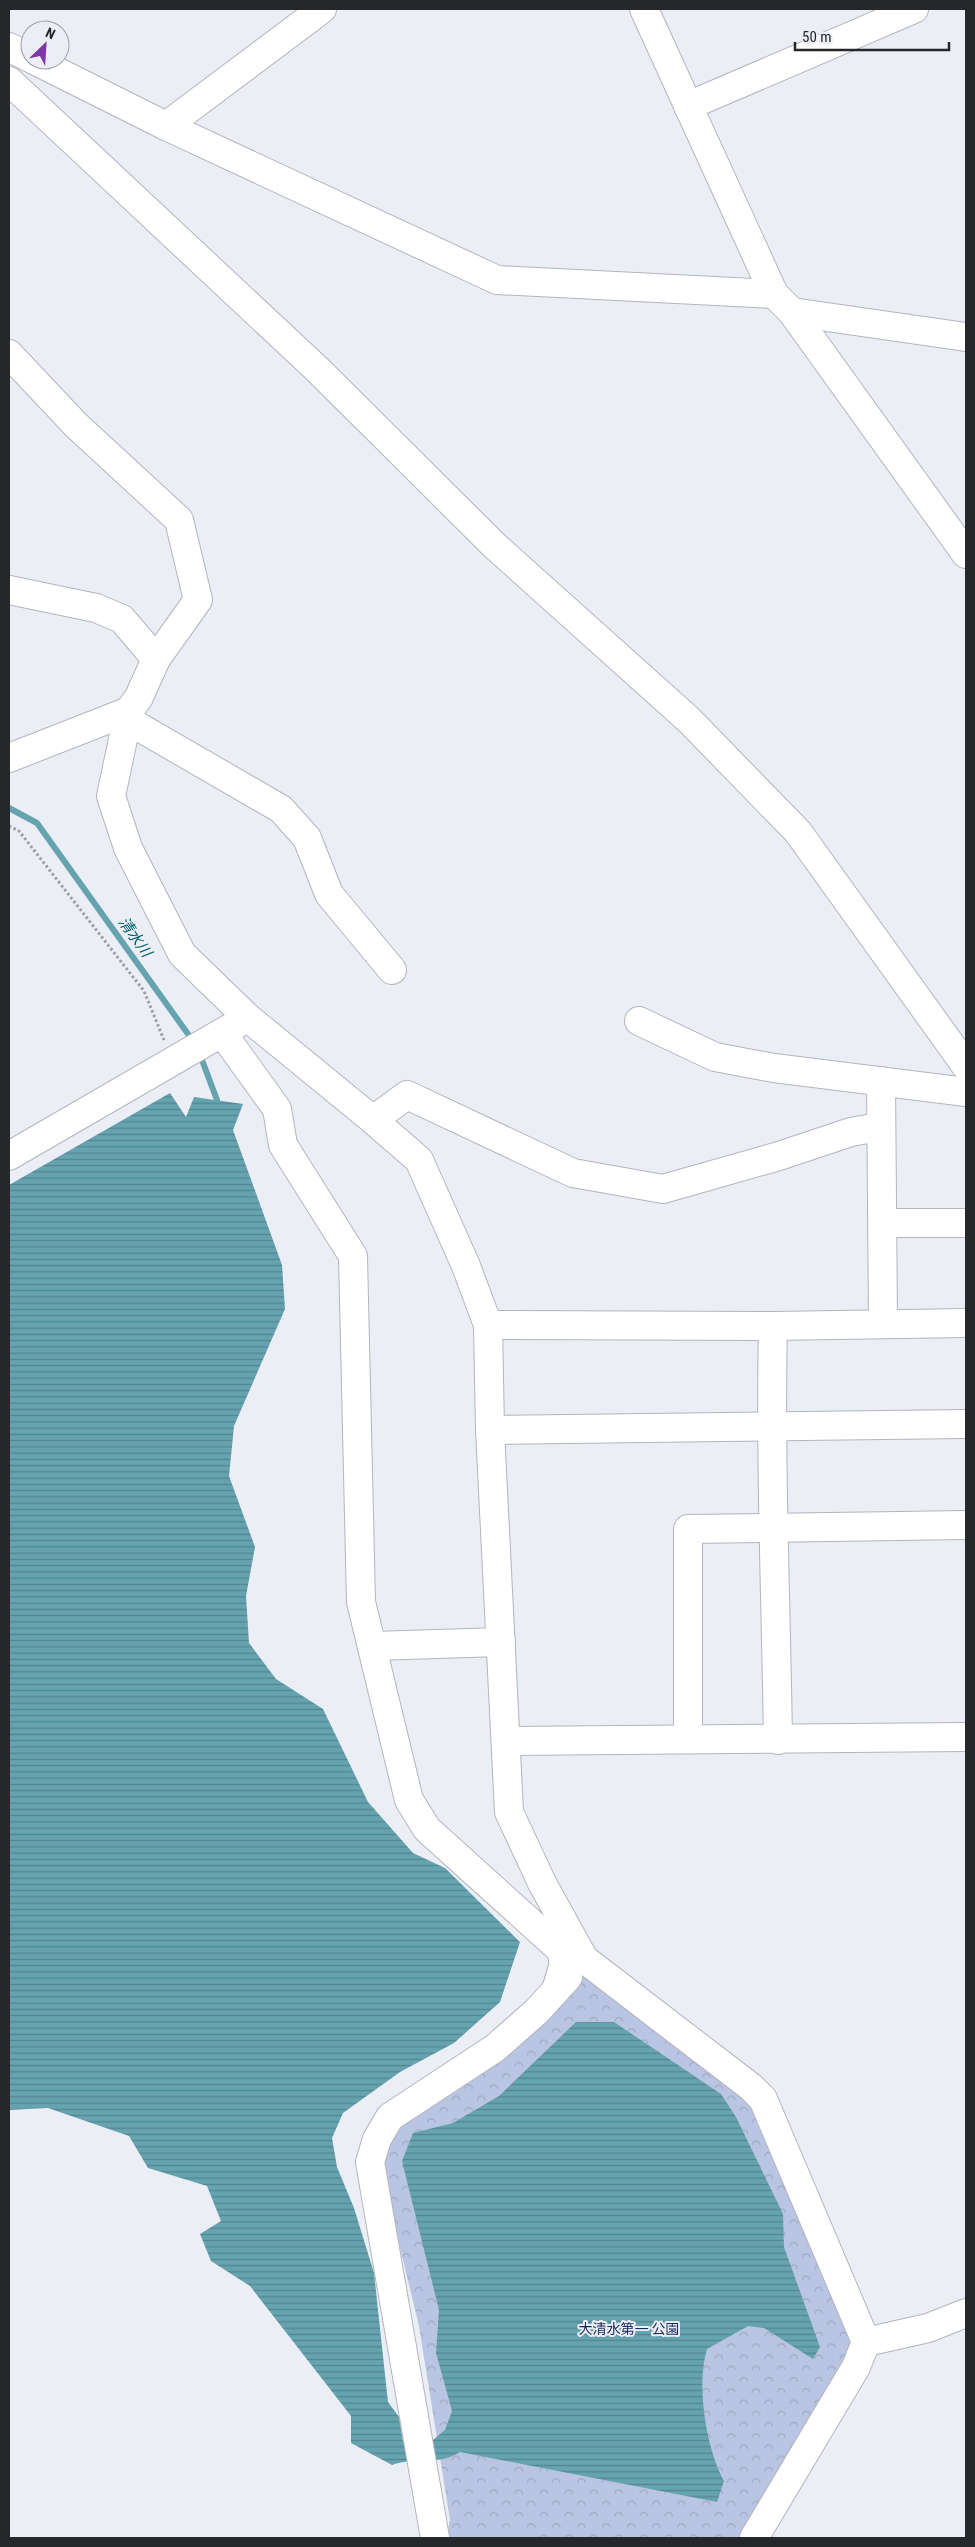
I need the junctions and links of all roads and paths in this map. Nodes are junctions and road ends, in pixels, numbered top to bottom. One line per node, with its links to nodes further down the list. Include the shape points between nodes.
1 (322, 9): 7 (street)
2 (644, 9): 6 (street)
3 (914, 9): 6 (street)
4 (54, 70): 7 (street)
5 (9, 81): 22 (street, via 317,369 495,546 689,720 798,832)
6 (688, 106): 8 (street)
7 (166, 126): 8 (street, via 497,280)
8 (783, 303): 9 (street); 11 (street)
9 (966, 337)
10 (9, 354): 13 (street, via 76,424 179,520 198,600)
11 (966, 554)
12 (9, 590): 13 (street, via 96,608 122,619)
13 (156, 659): 14 (street)
14 (128, 716): 15 (street); 17 (street, via 281,809 307,838 329,894); 18 (street, via 111,796 128,848 182,954)
15 (9, 758)
16 (9, 826): 21 (path, via 19,831 144,991)
17 (392, 970)
18 (248, 1017): 20 (street); 25 (street)
19 (639, 1021): 23 (street, via 715,1057)
20 (218, 1037): 21 (street); 40 (street, via 277,1109 283,1145 354,1256 361,1602)
21 (175, 1062): 27 (street)
22 (966, 1066)
23 (880, 1081): 24 (street); 26 (street)
24 (966, 1092)
25 (373, 1120): 26 (street, via 407,1095 573,1173 663,1189 851,1132); 32 (street, via 419,1160)
26 (880, 1127): 28 (street)
27 (9, 1156)
28 (883, 1223): 29 (street); 30 (street)
29 (966, 1223)
30 (883, 1323): 31 (street); 33 (street)
31 (966, 1323)
32 (488, 1325): 33 (street); 36 (street)
33 (773, 1326): 35 (street)
34 (966, 1424): 35 (street)
35 (771, 1426): 36 (street); 38 (street)
36 (490, 1430): 39 (street)
37 (966, 1524): 38 (street)
38 (776, 1528): 42 (street, via 688,1529); 43 (street)
39 (501, 1642): 40 (street); 44 (street)
40 (373, 1646): 46 (street, via 409,1800 428,1829 561,1950 564,1964)
41 (966, 1737): 43 (street)
42 (688, 1739): 43 (street); 44 (street)
43 (778, 1740)
44 (507, 1741): 45 (street, via 509,1812 542,1883)
45 (584, 1959): 46 (street); 48 (street, via 763,2099)
46 (556, 1990): 49 (street, via 495,2048 390,2117 377,2139 370,2162)
47 (966, 2314): 48 (street, via 928,2328)
48 (866, 2342): 50 (street, via 856,2367)
49 (435, 2538)
50 (754, 2538)

